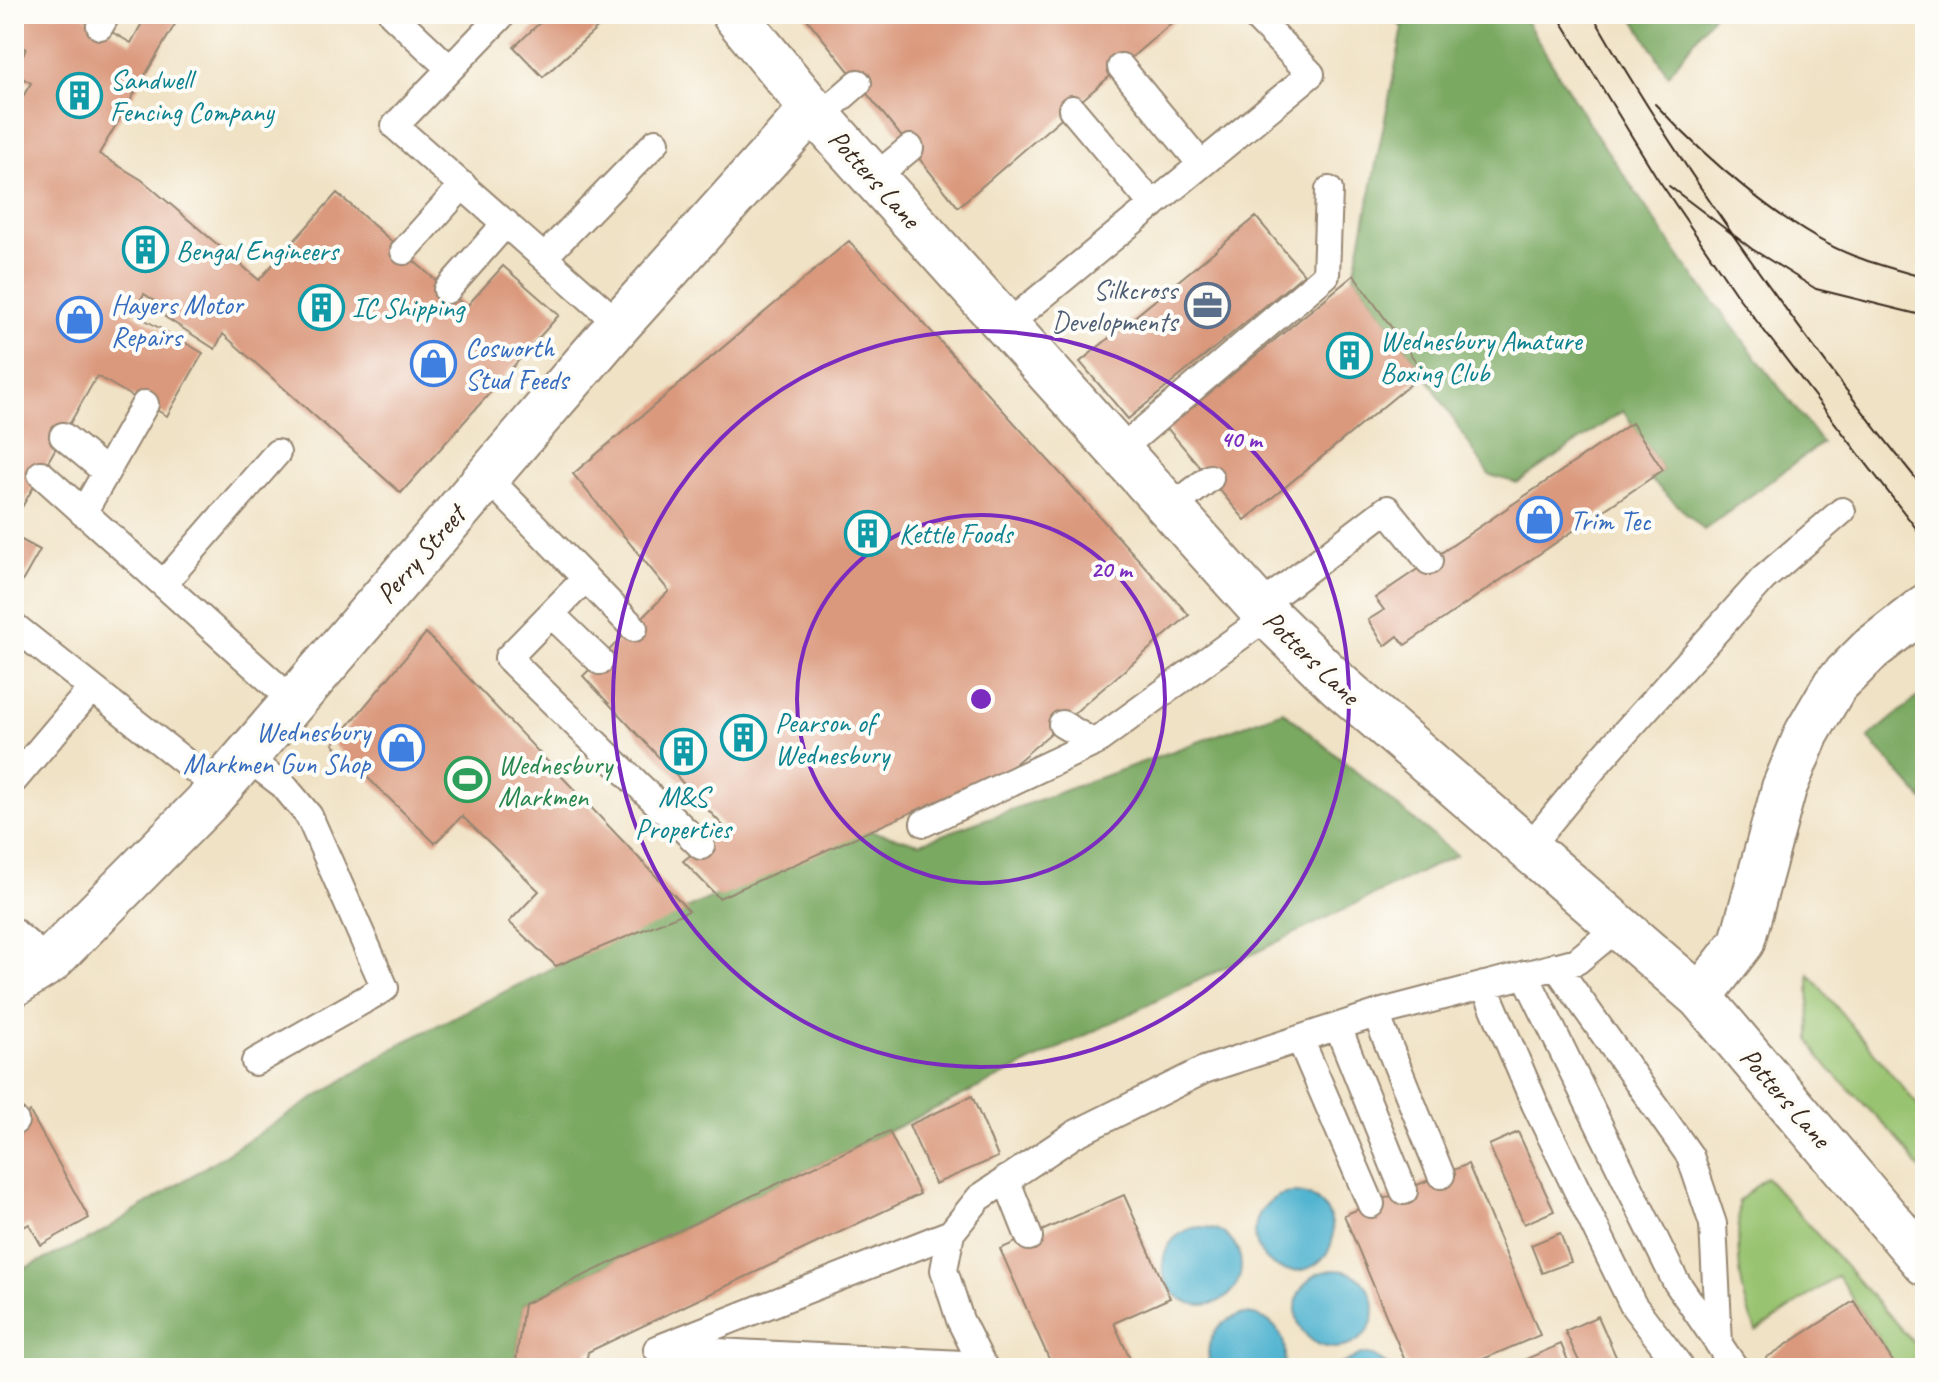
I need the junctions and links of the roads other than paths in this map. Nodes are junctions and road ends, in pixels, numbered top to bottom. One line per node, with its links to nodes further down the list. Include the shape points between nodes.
1 (392, 14): 6 (lane)
2 (503, 14): 6 (lane)
3 (1253, 14): 12 (lane, via 1311,74)
4 (744, 17): 9 (street, Potters Lane)
5 (1121, 67): 12 (lane)
6 (450, 69): 14 (lane, via 395,126)
7 (858, 83): 9 (lane)
8 (1072, 109): 16 (lane)
9 (816, 112): 13 (street, Potters Lane); 21 (street, Perry Street)
10 (656, 142): 19 (lane)
11 (910, 148): 13 (lane)
12 (1201, 164): 16 (lane)
13 (875, 177): 22 (street, Potters Lane)
14 (463, 185): 17 (lane); 18 (lane)
15 (1329, 190): 25 (lane, via 1326,275)
16 (1153, 205): 22 (lane)
17 (506, 223): 19 (lane); 20 (lane)
18 (404, 251)
19 (544, 257): 21 (lane)
20 (447, 290)
21 (619, 324): 29 (street, Perry Street)
22 (1007, 325): 25 (street, Potters Lane, via 1092,398)
23 (145, 404): 27 (lane)
24 (63, 436): 27 (lane)
25 (1120, 450): 31 (street, Potters Lane)
26 (277, 453): 36 (lane)
27 (106, 472): 33 (lane)
28 (41, 474): 33 (lane)
29 (487, 477): 35 (lane); 44 (street, Perry Street)
30 (1210, 478): 31 (lane)
31 (1171, 508): 38 (street, Potters Lane)
32 (1842, 511): 51 (lane, via 1763,579)
33 (83, 513): 36 (lane)
34 (1429, 561): 38 (lane, via 1387,509)
35 (585, 579): 39 (lane); 41 (lane)
36 (163, 584): 44 (lane)
37 (1925, 607): 58 (street, via 1835,685 1807,733 1784,788 1742,942)
38 (1264, 611): 46 (lane); 51 (street, Potters Lane, via 1338,684)
39 (551, 614): 42 (lane); 50 (lane, via 508,658)
40 (14, 626): 43 (lane)
41 (634, 628)
42 (600, 661)
43 (92, 688): 47 (lane); 48 (lane)
44 (293, 701): 47 (street, Perry Street)
45 (1062, 724): 46 (lane)
46 (1094, 743): 49 (lane)
47 (232, 772): 55 (street, Perry Street); 62 (lane, via 283,785 309,816 385,988)
48 (14, 780)
49 (924, 823)
50 (701, 846)
51 (1529, 847): 52 (street, Potters Lane)
52 (1618, 927): 54 (lane, via 1577,961); 58 (street, Potters Lane)
53 (14, 932): 55 (lane)
54 (1556, 966): 56 (lane); 70 (lane, via 1690,1156 1713,1224)
55 (32, 973)
56 (1525, 974): 57 (lane); 70 (lane, via 1675,1280)
57 (1484, 985): 59 (lane); 72 (lane, via 1633,1305)
58 (1700, 997): 69 (street, Potters Lane)
59 (1376, 1014): 60 (lane); 63 (lane)
60 (1338, 1027): 61 (lane); 65 (lane)
61 (1300, 1039): 64 (lane, via 1204,1070 1075,1134); 66 (lane)
62 (255, 1062)
63 (1441, 1175)
64 (1006, 1179): 67 (lane, via 979,1198); 68 (lane)
65 (1404, 1191)
66 (1371, 1204)
67 (951, 1233): 71 (lane, via 944,1270); 71 (lane, via 657,1349)
68 (1029, 1237)
69 (1925, 1263)
70 (1719, 1344): 73 (lane)
71 (977, 1367)
72 (1681, 1368)
73 (1735, 1368)

